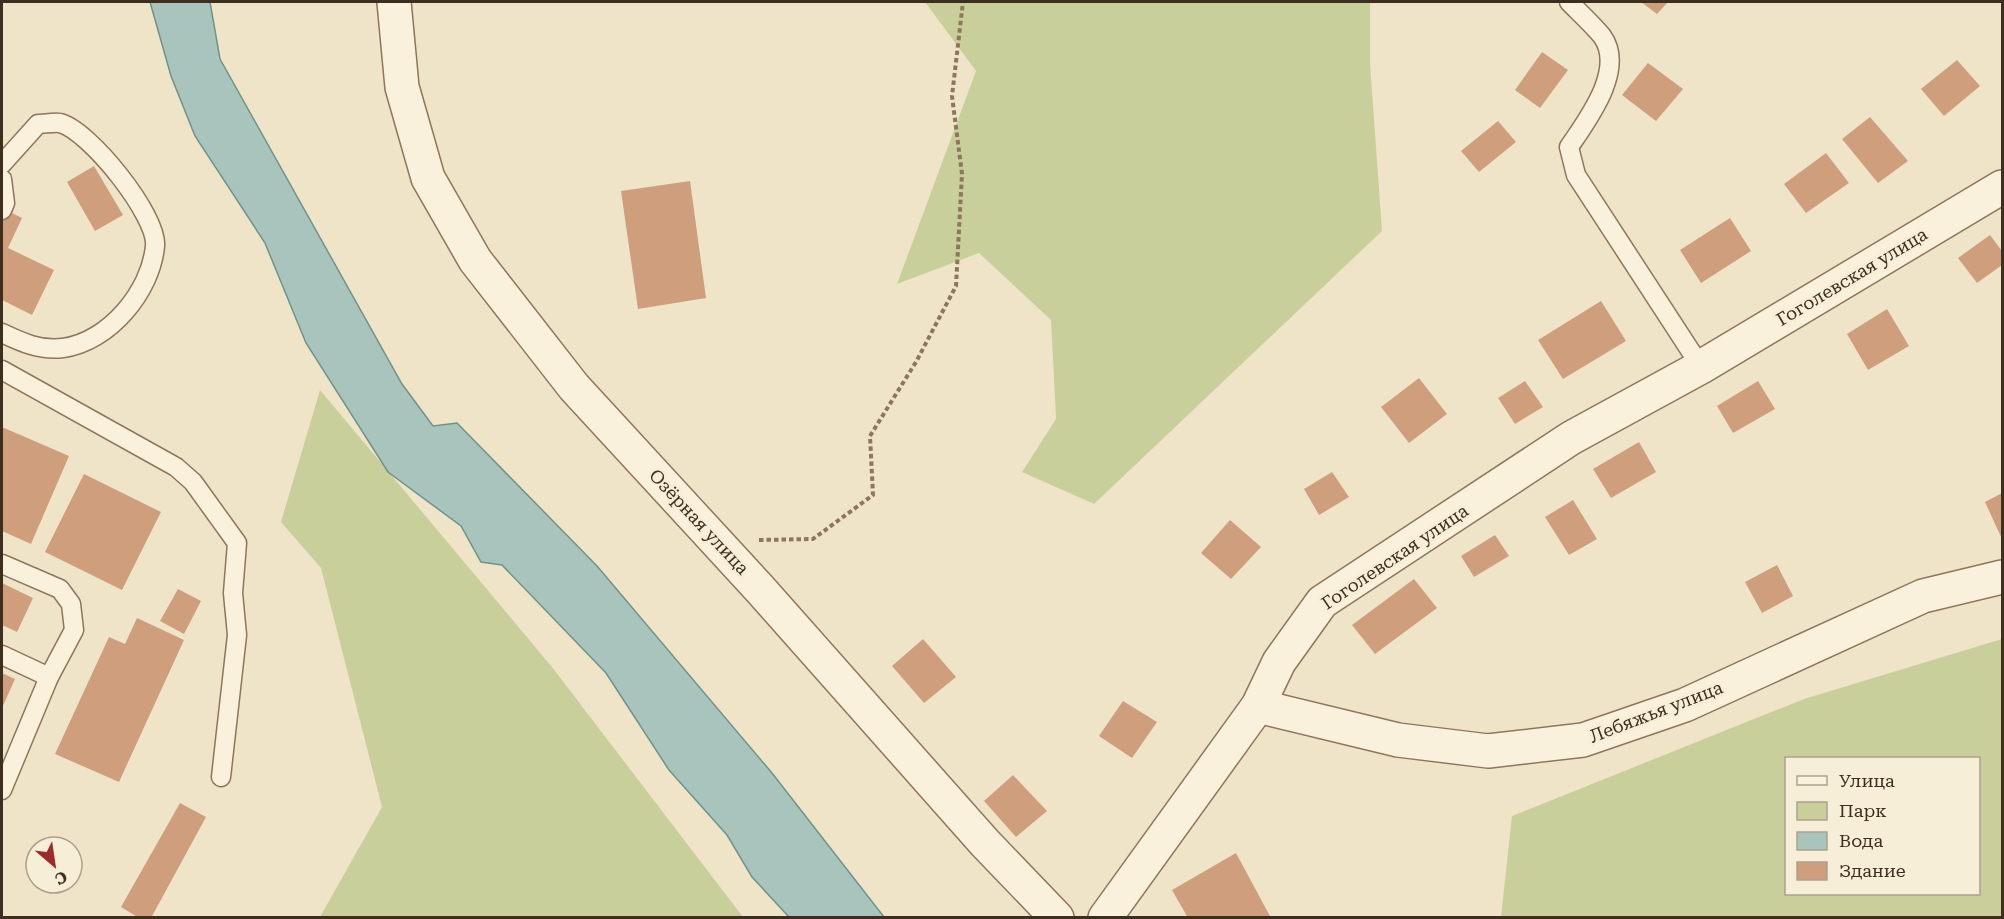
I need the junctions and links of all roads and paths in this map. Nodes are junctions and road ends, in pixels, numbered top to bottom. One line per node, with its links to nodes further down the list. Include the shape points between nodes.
1 (394, 2): 11 (street, Озёрная улица, via 402,87 428,178 475,260 574,387)
2 (963, 2): 11 (path, via 952,96 962,174 956,286 916,362 870,436 873,495 813,538)
3 (1569, 2): 9 (lane, via 1603,38 1611,63 1595,108 1569,147 1576,174)
4 (2, 164): 8 (lane, via 38,124 61,123 91,144 132,192 152,225 155,245 144,287 115,322 89,340 62,348 31,346)
5 (2, 179): 7 (lane)
6 (2002, 187): 9 (street, Гоголевская улица)
7 (2, 210)
8 (2, 333)
9 (1701, 367): 16 (street, Гоголевская улица, via 1571,438 1322,602 1280,662)
10 (2, 369): 17 (lane, via 176,467 193,482 237,543 233,592 237,634)
11 (716, 541): 19 (street, Озёрная улица, via 985,843)
12 (2, 564): 15 (lane, via 60,589 71,604 74,630)
13 (2002, 577): 16 (street, Лебяжья улица, via 1923,596 1685,705 1583,740 1488,751 1398,740)
14 (2, 655): 15 (lane)
15 (49, 678): 18 (lane)
16 (1258, 706): 20 (street, Гоголевская улица)
17 (221, 777)
18 (2, 790)
19 (1057, 918)
20 (1105, 918)

